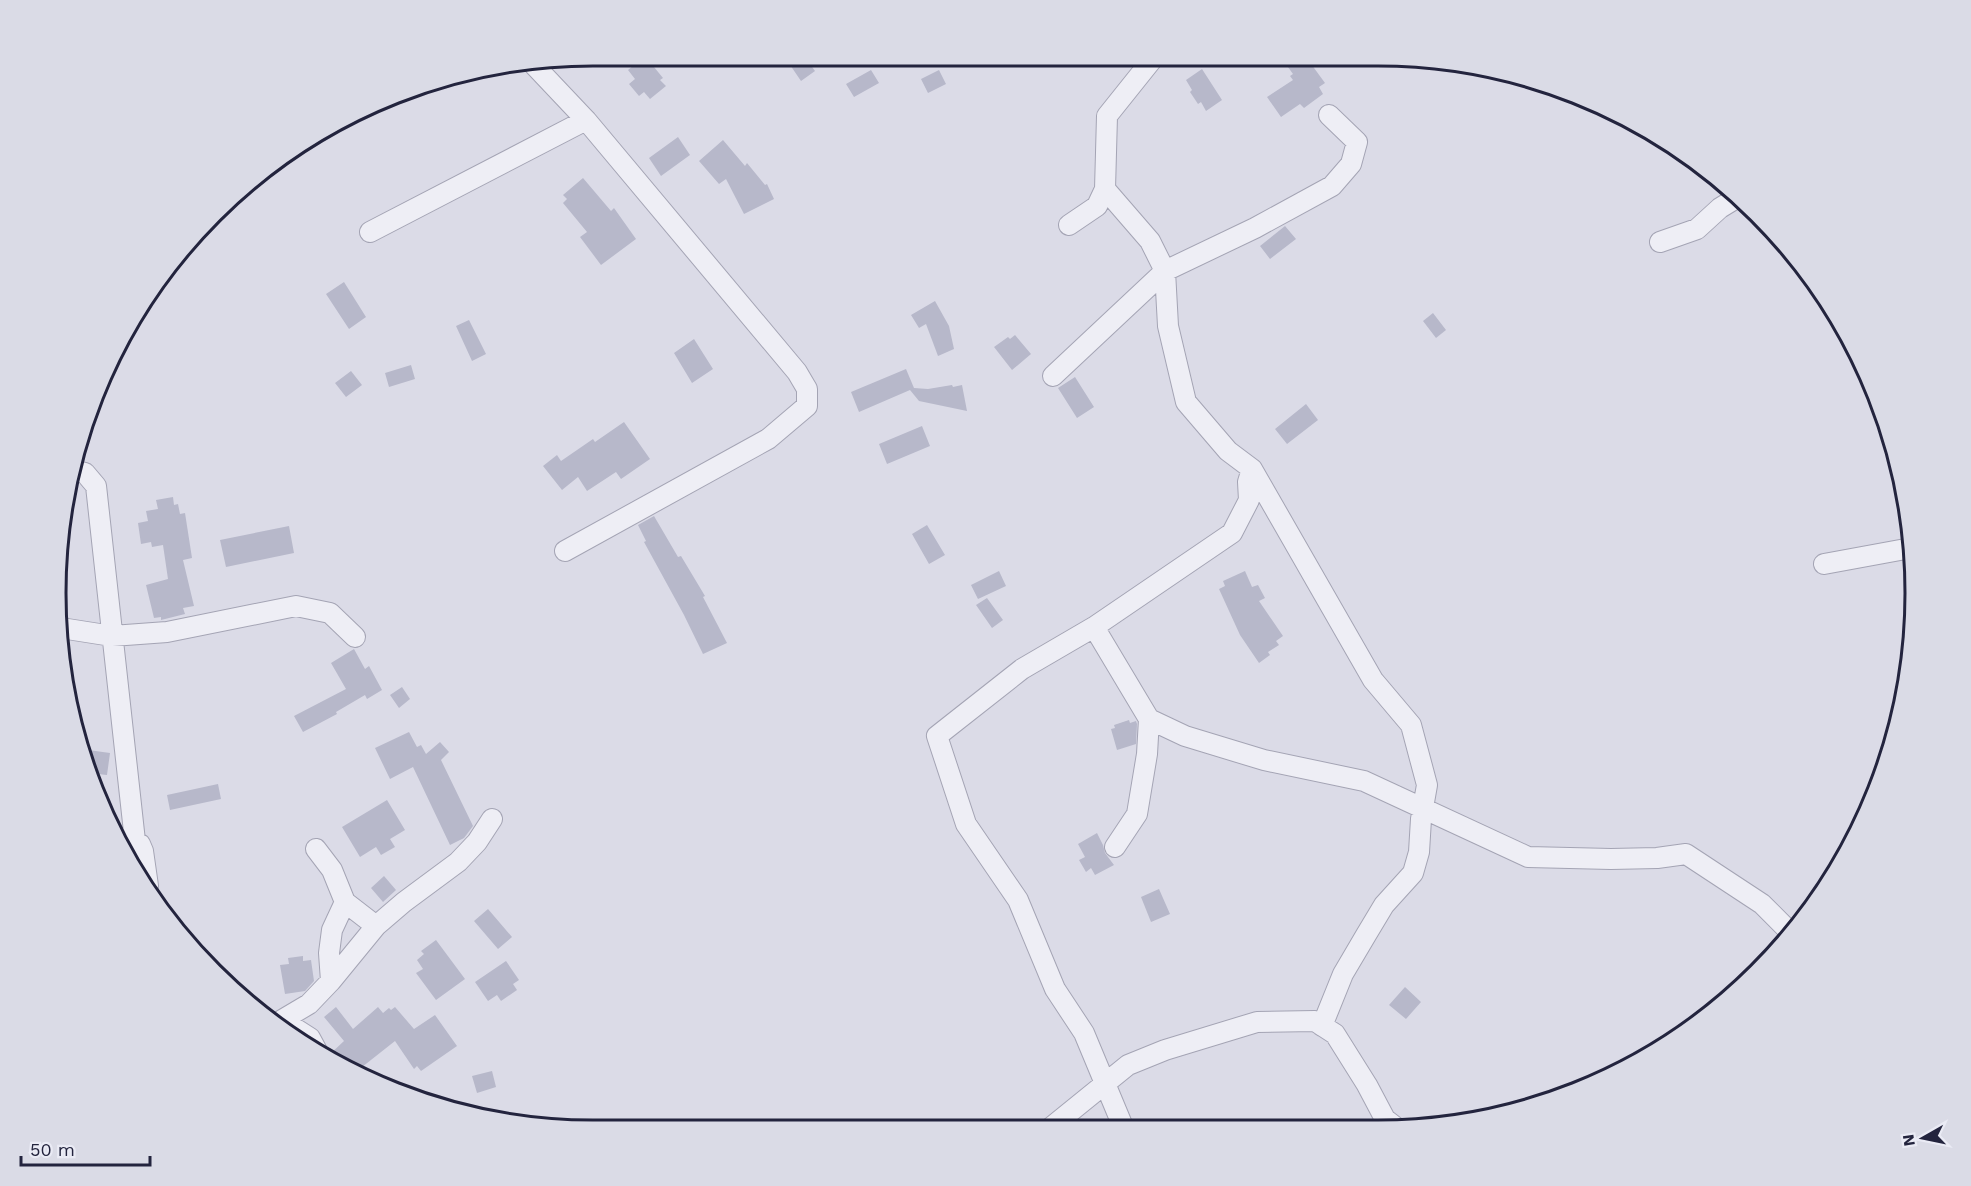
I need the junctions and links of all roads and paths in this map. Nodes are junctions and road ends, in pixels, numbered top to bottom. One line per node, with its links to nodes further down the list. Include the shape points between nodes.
1 (1147, 66): 5 (street, via 1107,116)
2 (538, 69): 4 (street)
3 (1329, 115): 10 (street, via 1358,142 1351,164 1332,186)
4 (586, 120): 8 (street); 15 (street, via 797,372 807,389 807,406 768,439)
5 (1105, 189): 7 (street, via 1098,206); 10 (street, via 1150,241)
6 (1730, 202): 9 (street, via 1697,229)
7 (1069, 225)
8 (370, 232)
9 (1660, 242)
10 (1165, 271): 11 (street); 12 (street, via 1168,326 1186,402 1228,451)
11 (1053, 376)
12 (1252, 469): 17 (street, via 1249,500 1232,533); 22 (street, via 1373,680 1411,725 1427,785)
13 (80, 472): 19 (street, via 96,486)
14 (1903, 549): 16 (street)
15 (565, 551)
16 (1824, 564)
17 (1094, 627): 21 (street); 34 (street, via 1022,669 937,736 966,824 1018,900 1055,989 1084,1033)
18 (67, 629): 19 (street)
19 (112, 636): 20 (street, via 167,632 296,606 330,613); 24 (street)
20 (355, 637)
21 (1149, 719): 22 (street, via 1185,736 1264,760 1364,781); 25 (street, via 1137,814)
22 (1423, 809): 30 (street, via 1528,857 1657,858 1686,854 1762,904); 33 (street, via 1413,873 1384,906 1366,935)
23 (492, 819): 29 (street, via 458,862)
24 (129, 839): 27 (street, via 140,844)
25 (1115, 847)
26 (316, 849): 28 (street, via 332,870)
27 (146, 871)
28 (345, 902): 29 (street); 31 (street, via 332,930)
29 (376, 926): 31 (street)
30 (1785, 927)
31 (331, 981): 32 (street, via 309,1004)
32 (284, 1019)
33 (1322, 1026): 34 (street, via 1315,1021 1257,1022 1165,1050 1128,1065); 37 (street, via 1335,1034)
34 (1106, 1083): 35 (street); 36 (street)
35 (1060, 1120)
36 (1120, 1120)
37 (1386, 1120)

